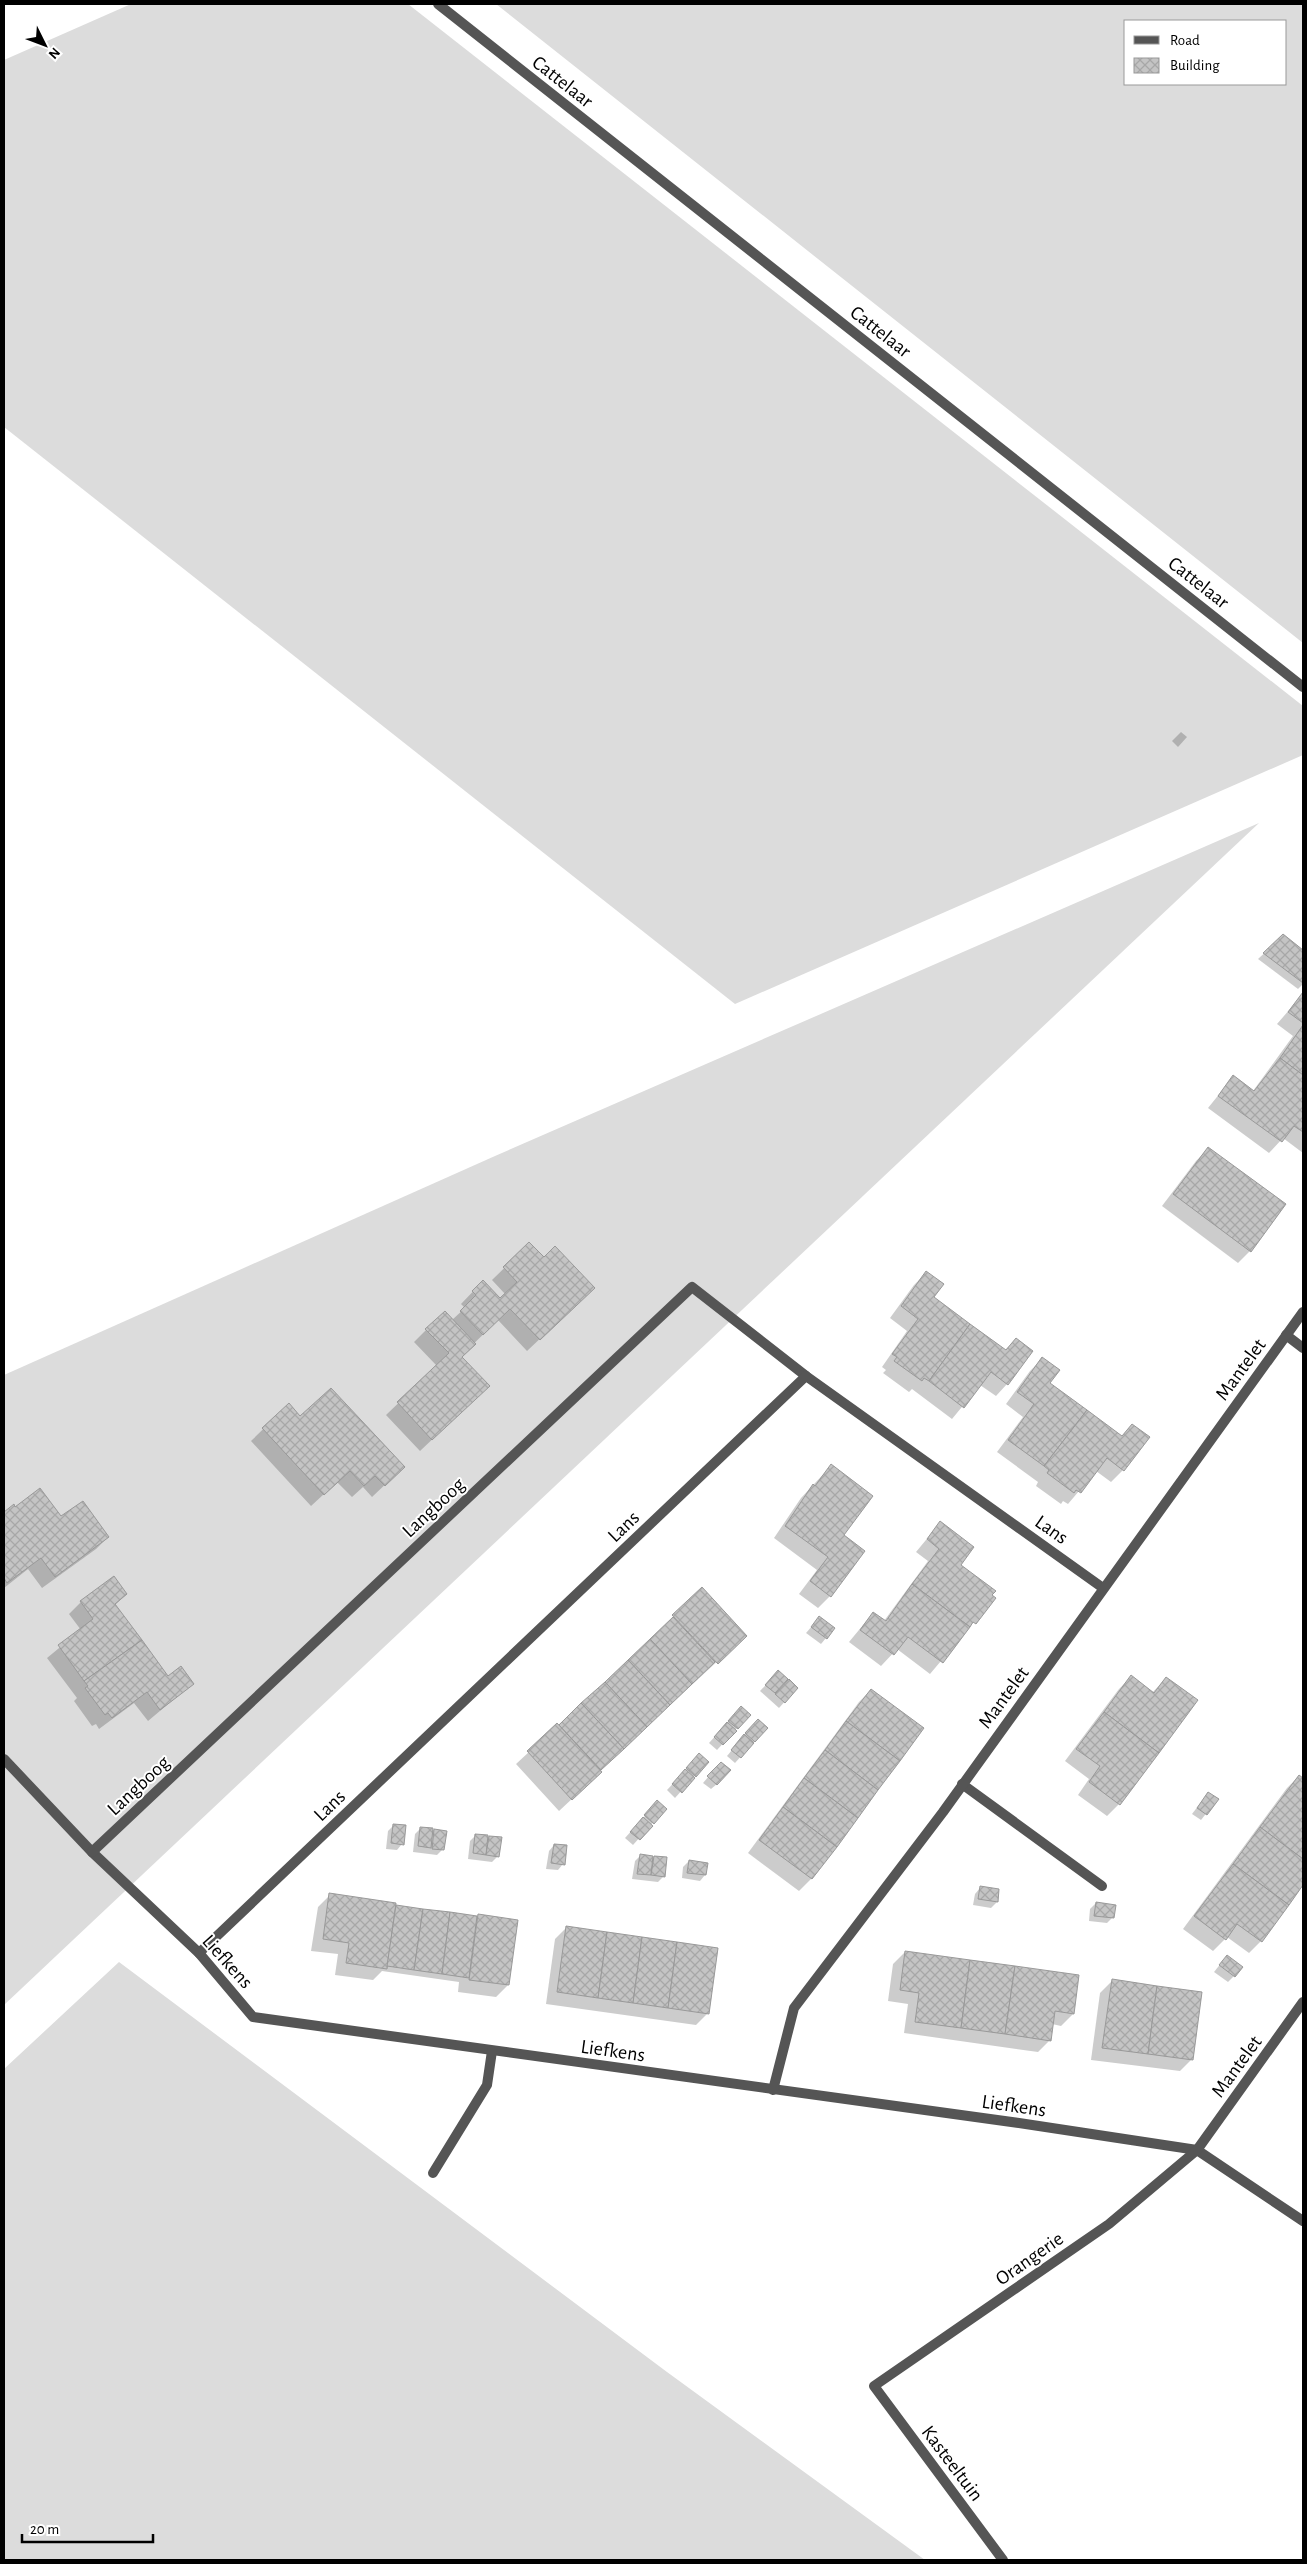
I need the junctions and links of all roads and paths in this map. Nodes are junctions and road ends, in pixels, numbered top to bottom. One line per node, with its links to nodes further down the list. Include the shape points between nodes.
1 (438, 4): 2 (street, Cattelaar)
2 (1303, 687)
3 (1303, 1312): 4 (street, Mantelet)
4 (1286, 1336): 5 (street, Mantelet); 7 (street, Mantelet)
5 (1303, 1348)
6 (806, 1376): 7 (street, Lans); 10 (street, Langboog, via 692,1287); 12 (street, Lans)
7 (1104, 1588): 9 (street, Mantelet)
8 (4, 1759): 10 (street, Liefkens)
9 (962, 1784): 11 (street); 15 (street, Mantelet, via 794,2008)
10 (92, 1852): 12 (street, Liefkens)
11 (1102, 1886)
12 (199, 1952): 14 (street, Liefkens, via 254,2017)
13 (1303, 2002): 16 (street, Mantelet)
14 (492, 2051): 15 (street, Liefkens); 17 (street, via 487,2086)
15 (773, 2090): 16 (street, Liefkens)
16 (1197, 2150): 18 (street, Liefkens); 19 (street, Orangerie, via 1109,2224)
17 (433, 2173)
18 (1303, 2221)
19 (874, 2386): 20 (street, Kasteeltuin)
20 (1003, 2560)

